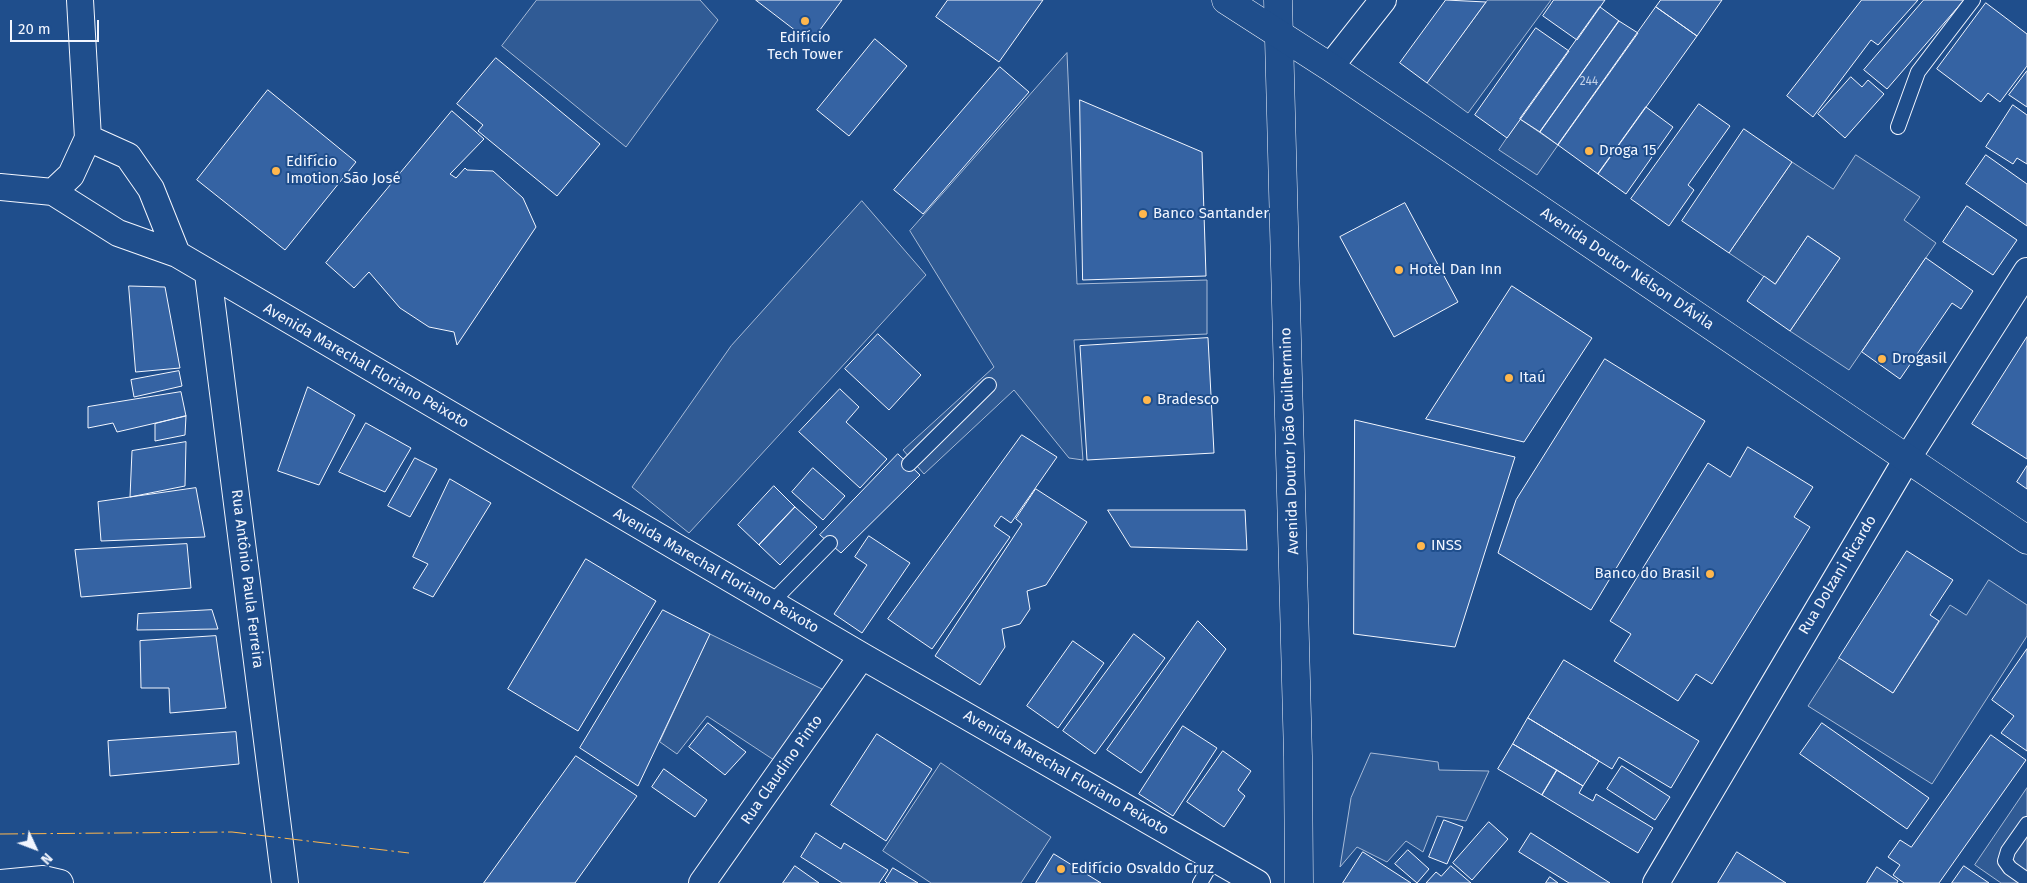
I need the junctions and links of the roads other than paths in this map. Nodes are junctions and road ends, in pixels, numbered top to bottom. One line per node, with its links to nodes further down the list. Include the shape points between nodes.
1 (80, 0): 9 (street)
2 (1226, 0): 6 (main road, Avenida Doutor Nélson D'Ávila)
3 (1278, 0): 6 (main road, Avenida Doutor João Guilhermino)
4 (1383, 0): 7 (street)
5 (1973, 0): 8 (lane, via 1918,72)
6 (1278, 34): 7 (main road, Avenida Doutor Nélson D'Ávila); 31 (main road, Avenida Doutor João Guilhermino)
7 (1330, 67): 16 (main road, Avenida Doutor Nélson D'Ávila)
8 (1898, 127)
9 (88, 138): 11 (street, via 71,175); 12 (street, via 128,156 151,189)
10 (0, 187): 11 (street, Avenida Marechal Floriano Peixoto)
11 (53, 192): 12 (street, Avenida Marechal Floriano Peixoto, via 118,233)
12 (177, 254): 14 (street, Avenida Marechal Floriano Peixoto)
13 (2027, 271): 16 (street, Rua Dolzani Ricardo)
14 (208, 274): 20 (street, Avenida Marechal Floriano Peixoto); 27 (street, Rua Antônio Paula Ferreira)
15 (988, 384): 17 (lane)
16 (1907, 459): 18 (main road, Avenida Doutor Nélson D'Ávila); 32 (street, Rua Dolzani Ricardo)
17 (909, 464)
18 (2027, 540)
19 (830, 543): 20 (lane)
20 (771, 603): 21 (street, Avenida Marechal Floriano Peixoto)
21 (862, 656): 23 (street, Avenida Marechal Floriano Peixoto); 28 (street, Rua Claudino Pinto)
22 (2027, 824): 24 (lane, via 2008,851 2005,861)
23 (1214, 858): 29 (lane); 30 (street, Avenida Marechal Floriano Peixoto)
24 (2027, 880)
25 (1, 883): 26 (street, via 43,879)
26 (60, 883)
27 (285, 883)
28 (702, 883)
29 (1200, 883)
30 (1257, 883)
31 (1299, 883)
32 (1656, 883)

